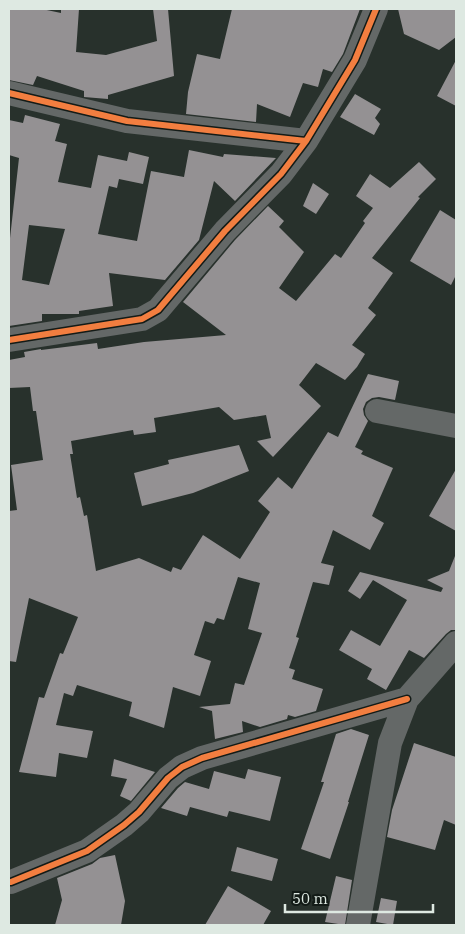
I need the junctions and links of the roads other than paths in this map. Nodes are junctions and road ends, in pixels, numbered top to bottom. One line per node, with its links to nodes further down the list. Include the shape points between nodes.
1 (376, 9): 3 (street, via 354,60)
2 (9, 93): 3 (street, via 127,121)
3 (306, 141): 4 (street, via 282,174 225,231 158,310 142,319)
4 (9, 340)
5 (377, 411): 6 (street)
6 (456, 426)
7 (456, 643): 8 (street)
8 (407, 699): 9 (street, via 202,758 182,767 168,778 139,812 108,837 87,851); 10 (street, via 390,743)
9 (11, 882)
10 (358, 925)

